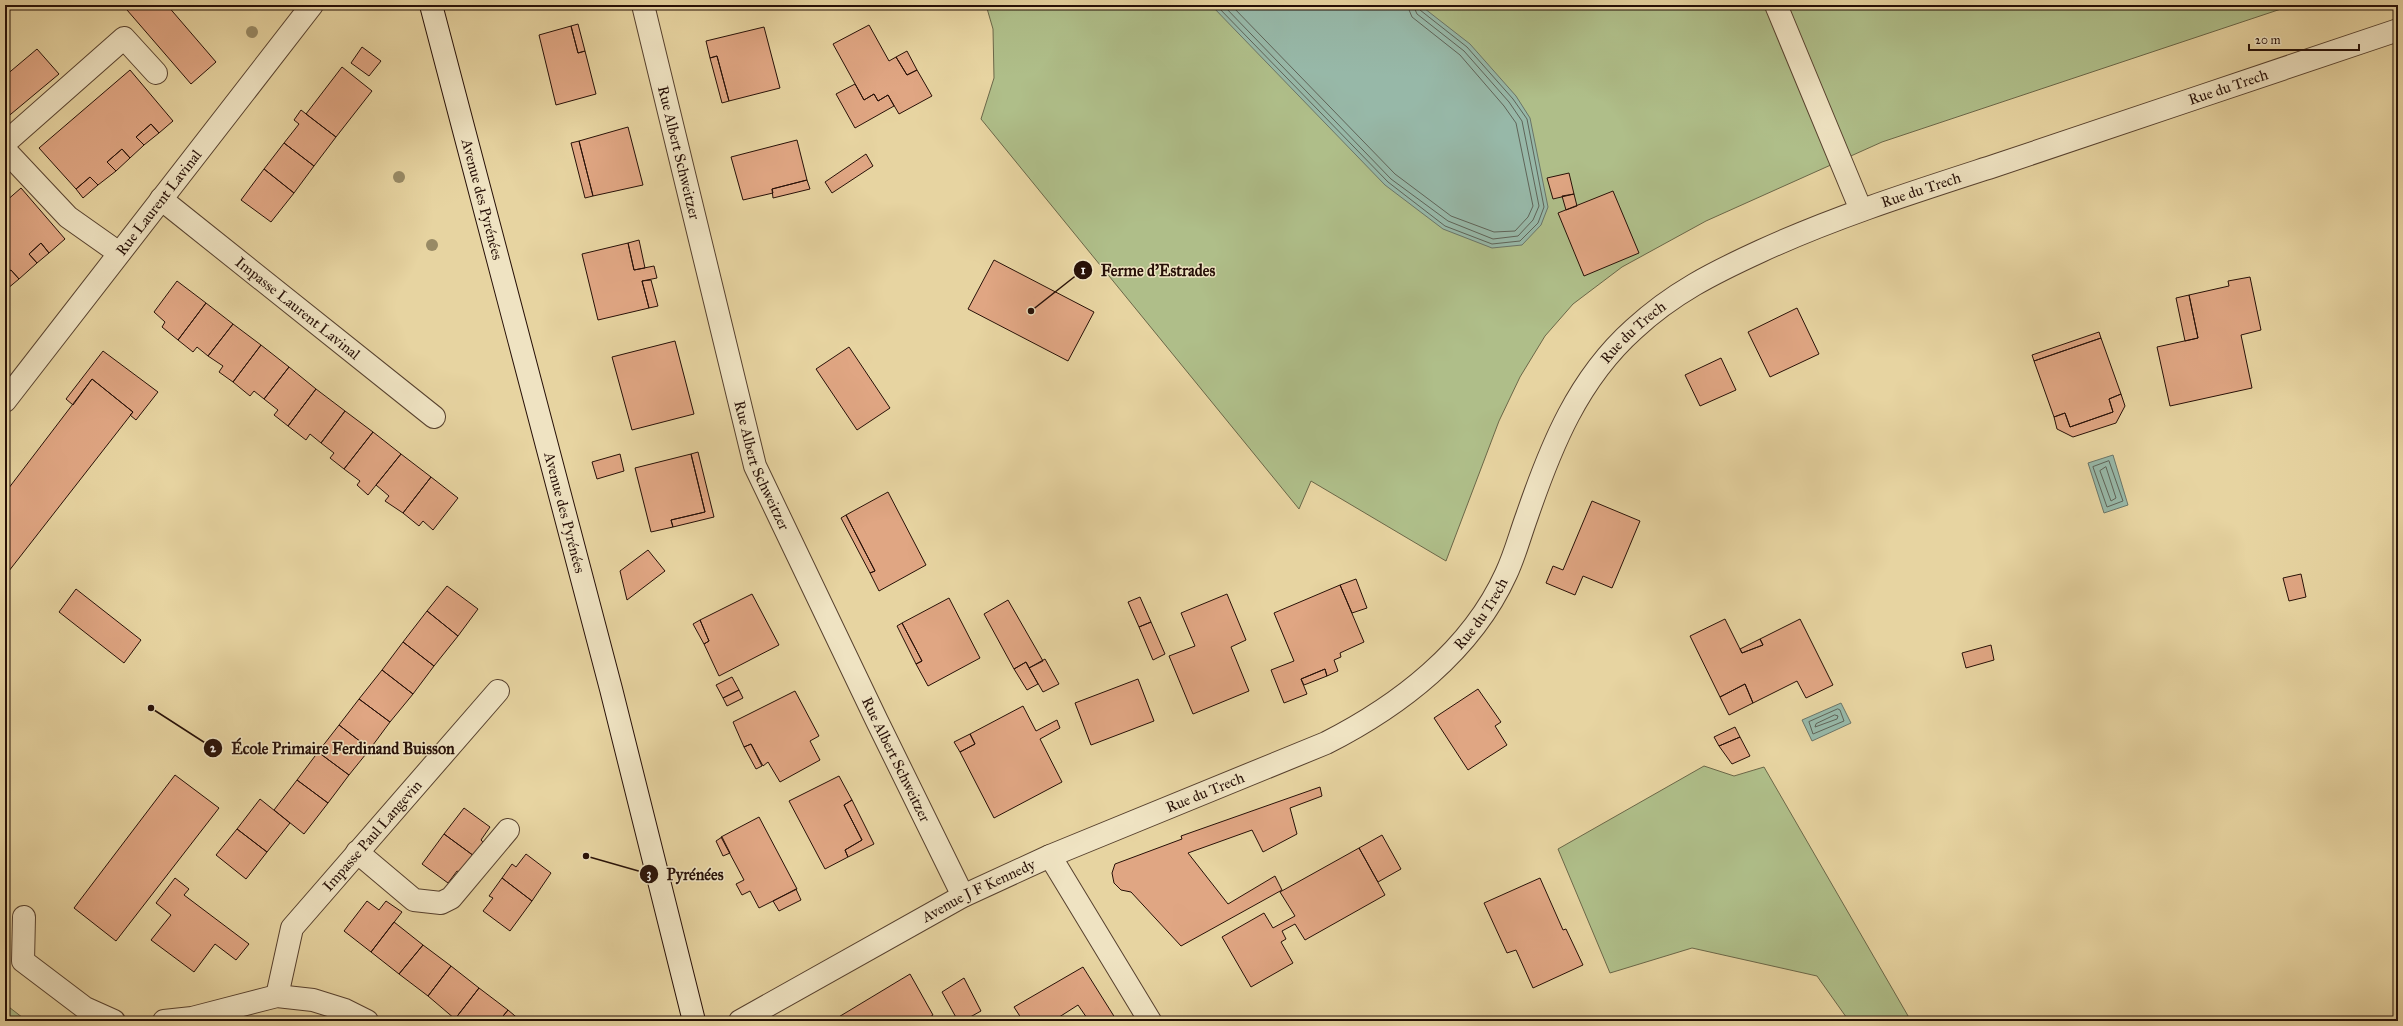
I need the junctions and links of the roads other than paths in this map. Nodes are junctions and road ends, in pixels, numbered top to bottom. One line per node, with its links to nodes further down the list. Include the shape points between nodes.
1 (312, 5): 9 (street, Rue Laurent Lavinal)
2 (431, 5): 24 (street, Avenue des Pyrénées, via 613,697)
3 (643, 5): 18 (street, Rue Albert Schweitzer, via 755,466 876,721)
4 (1776, 5): 10 (street)
5 (2398, 30): 10 (street, Rue du Trech)
6 (156, 73): 7 (street, via 124,38)
7 (5, 143)
8 (5, 150): 11 (street, via 68,217)
9 (161, 199): 11 (street, Rue Laurent Lavinal); 13 (street, Impasse Laurent Lavinal)
10 (1862, 210): 17 (street, Rue du Trech, via 1833,219 1718,270 1675,295 1634,328 1613,350 1577,398 1559,430 1506,574 1486,608 1461,642 1409,693 1364,723 1326,743)
11 (119, 253): 12 (street, Rue Laurent Lavinal)
12 (5, 401)
13 (434, 417)
14 (498, 692): 16 (street, Impasse Paul Langevin)
15 (508, 830): 16 (street, via 451,898 441,903 414,900)
16 (357, 852): 20 (street, Impasse Paul Langevin, via 292,928)
17 (1050, 856): 18 (street, Avenue J F Kennedy); 26 (street, Avenue J F Kennedy)
18 (963, 896): 25 (street, Avenue J F Kennedy)
19 (24, 917): 21 (street, via 23,962 85,1008)
20 (277, 996): 22 (street, via 192,1018); 23 (street, via 313,1000 345,1010)
21 (114, 1021)
22 (164, 1021)
23 (368, 1021)
24 (694, 1021)
25 (740, 1021)
26 (1150, 1021)

